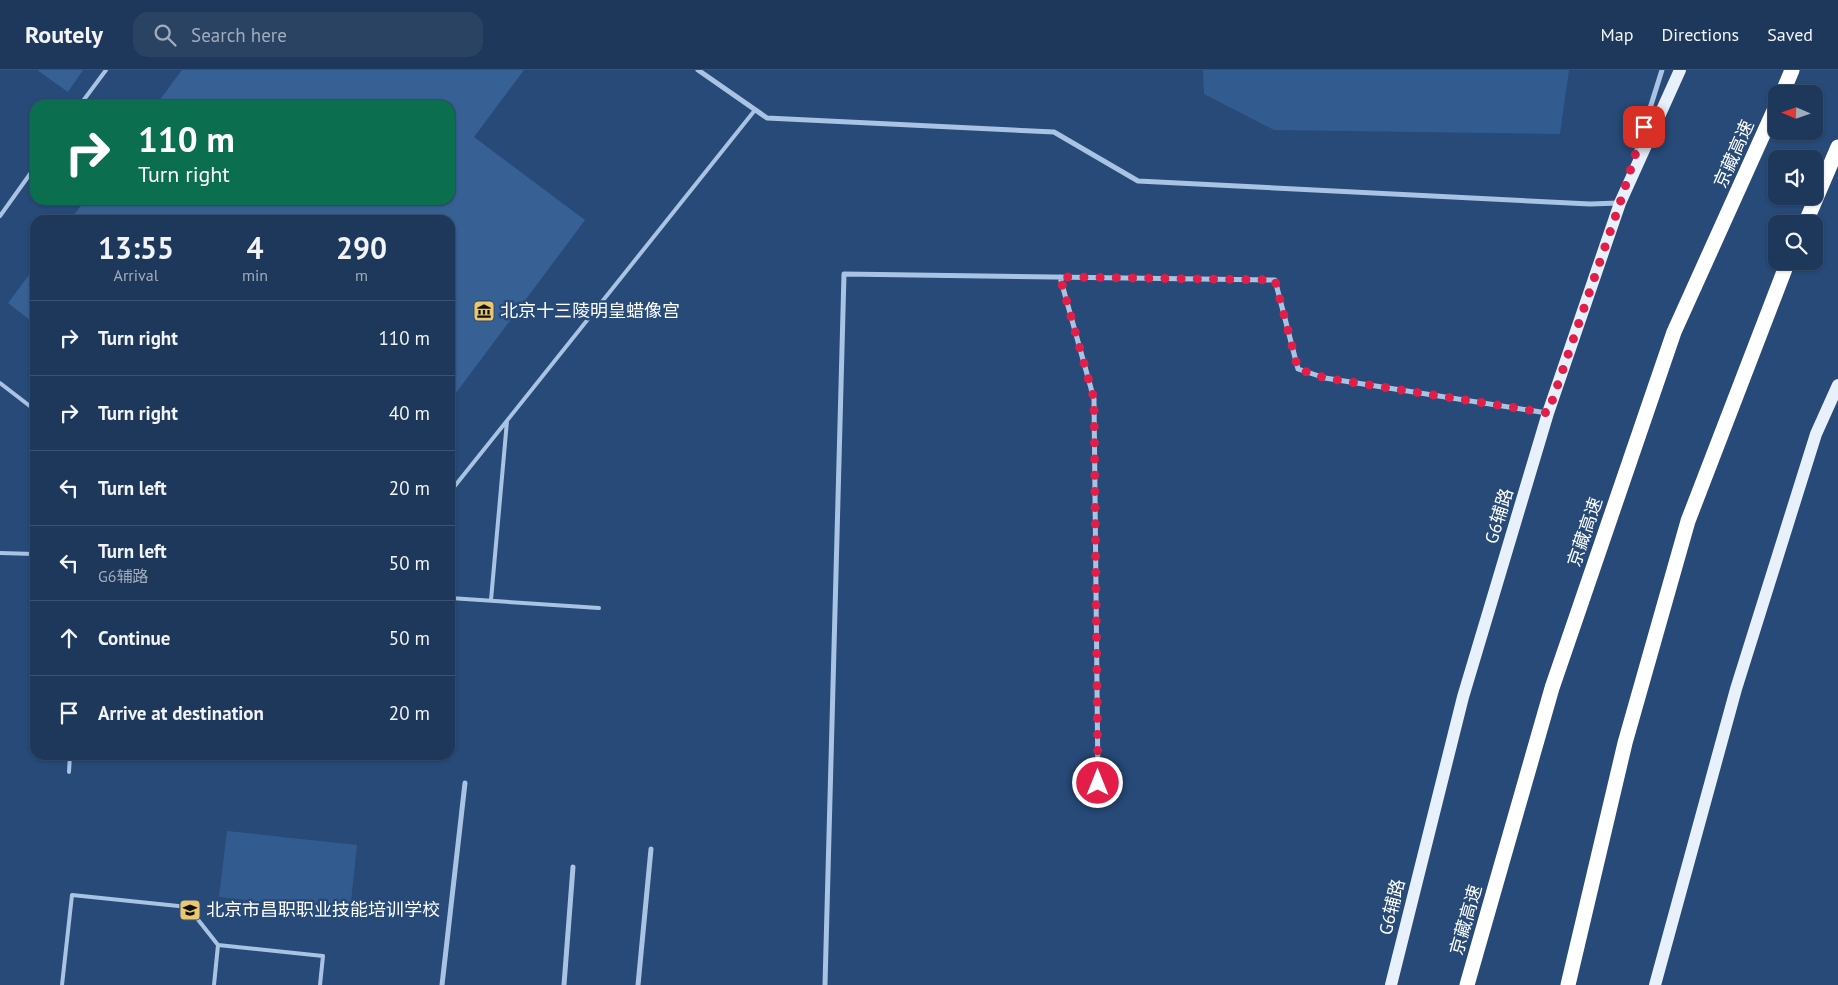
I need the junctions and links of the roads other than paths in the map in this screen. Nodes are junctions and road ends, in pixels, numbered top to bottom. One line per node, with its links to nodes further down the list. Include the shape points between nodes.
1 (106, 70): 7 (lane)
2 (698, 70): 8 (street)
3 (1662, 70): 12 (street)
4 (1680, 70): 12 (main road, G6辅路)
5 (1792, 70): 6 (highway)
6 (1786, 85)
7 (84, 100)
8 (755, 110): 12 (street, via 767,118 1054,132 1138,181); 21 (lane)
9 (1768, 124): 43 (highway, 京藏高速, via 1674,332 1552,688)
10 (1838, 148): 13 (highway)
11 (30, 174): 14 (lane)
12 (1620, 203): 20 (main road, G6辅路)
13 (1809, 215)
14 (0, 216)
15 (1785, 270): 44 (highway, via 1688,520 1625,743)
16 (1060, 277): 20 (street, via 1275,280 1298,369 1325,378); 31 (street, via 1094,399); 41 (street, via 844,274)
17 (0, 383): 19 (lane)
18 (1838, 385): 45 (main road, via 1816,434 1736,689)
19 (30, 406)
20 (1548, 413): 42 (main road, G6辅路, via 1463,697)
21 (507, 420): 22 (lane); 26 (lane)
22 (455, 486)
23 (0, 553): 24 (lane)
24 (30, 554)
25 (455, 598): 26 (lane)
26 (491, 600): 27 (lane)
27 (599, 608)
28 (70, 760): 29 (lane)
29 (69, 772)
30 (465, 782): 38 (street)
31 (1098, 783)
32 (651, 849): 40 (street)
33 (573, 867): 39 (street)
34 (218, 944): 35 (lane, via 188,907 72,895); 36 (lane); 37 (lane, via 323,956)
35 (62, 985)
36 (214, 985)
37 (320, 985)
38 (442, 985)
39 (564, 985)
40 (638, 985)
41 (825, 985)
42 (1391, 985)
43 (1467, 985)
44 (1568, 985)
45 (1655, 985)

